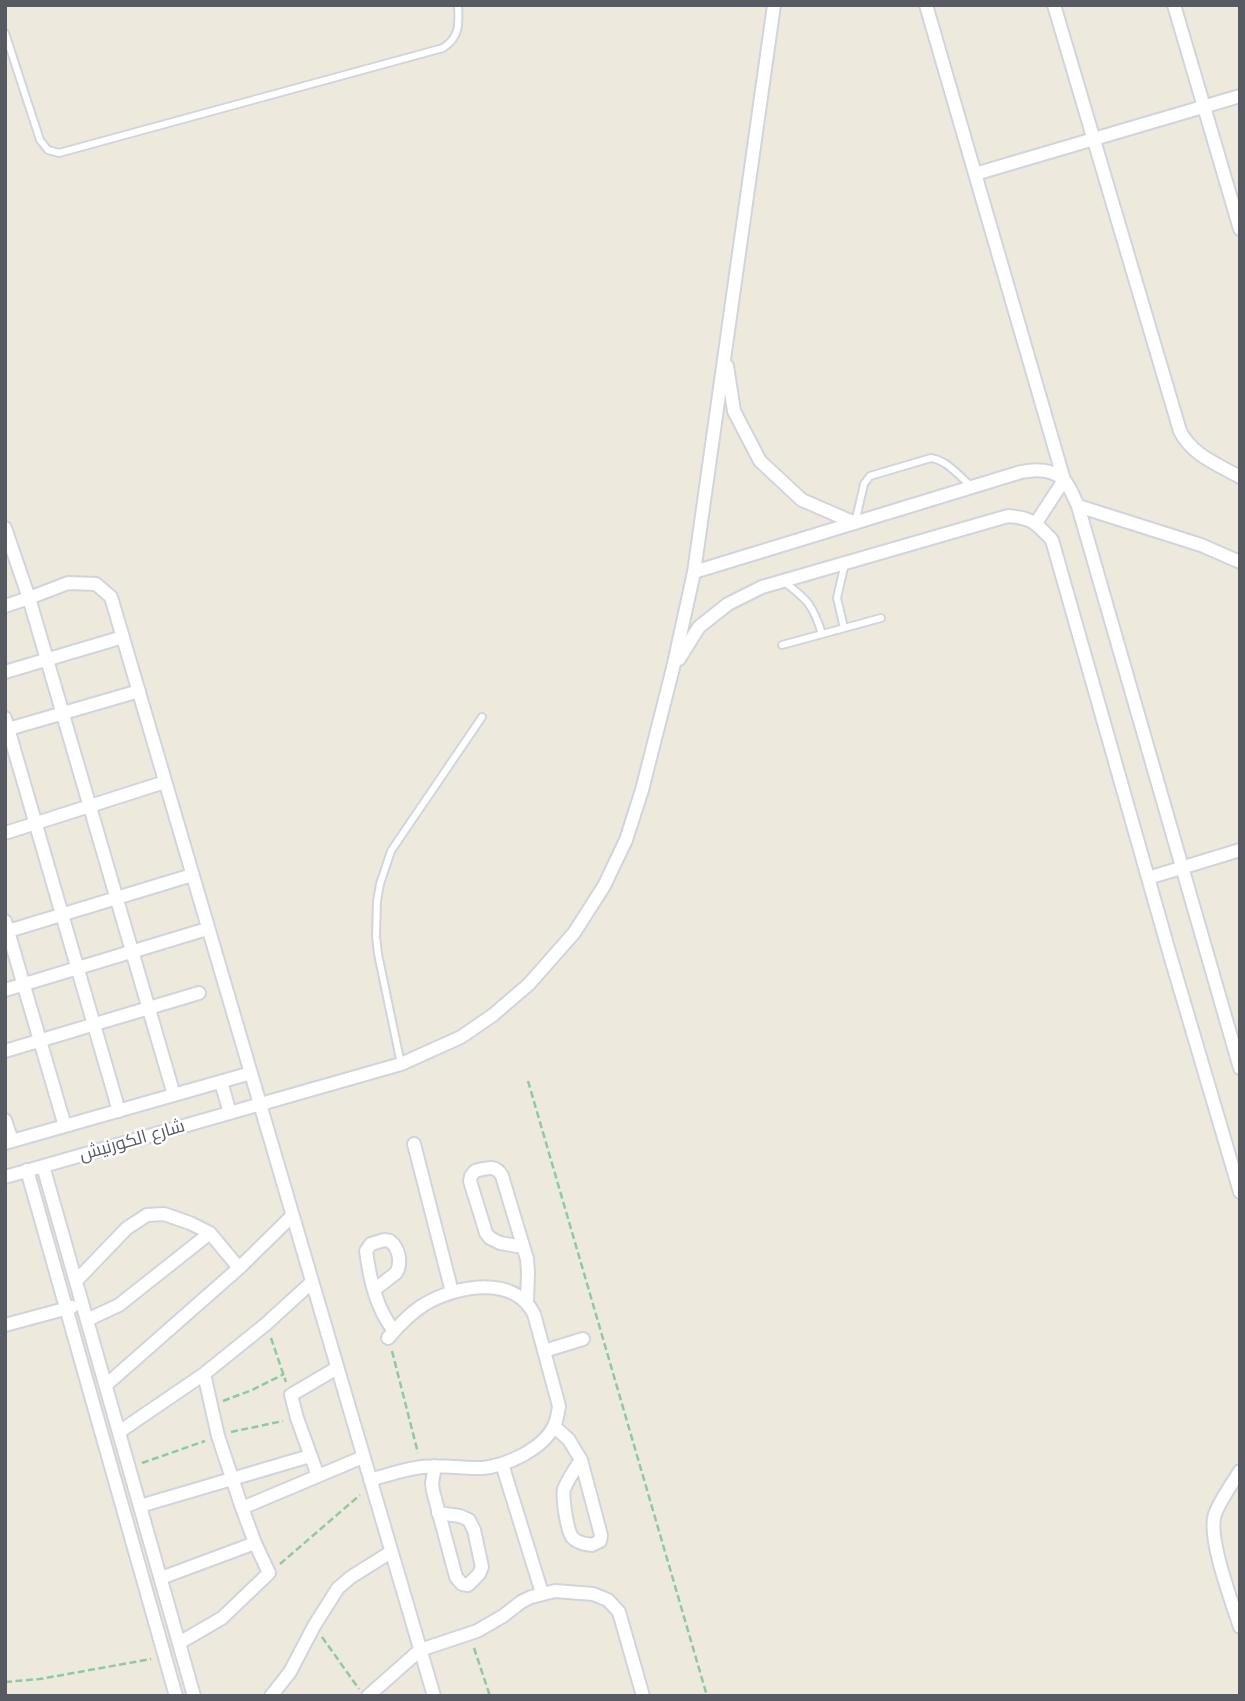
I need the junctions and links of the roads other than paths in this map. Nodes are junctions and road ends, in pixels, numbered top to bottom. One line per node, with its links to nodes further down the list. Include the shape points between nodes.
1 (458, 5): 6 (lane, via 457,34 443,48 59,153 48,150 40,140)
2 (774, 5): 12 (street, شارع الكورنيش)
3 (926, 5): 10 (street)
4 (1054, 5): 9 (street)
5 (1174, 5): 8 (street)
6 (5, 33)
7 (1240, 96): 8 (street)
8 (1203, 106): 9 (street); 11 (street)
9 (1093, 139): 10 (street); 13 (street, via 1180,431 1200,455)
10 (975, 174): 14 (street)
11 (1240, 229)
12 (725, 354): 17 (street, via 734,411 761,461 802,500); 22 (street, شارع الكورنيش)
13 (1240, 477)
14 (1064, 480): 15 (street, via 1036,469); 16 (street); 18 (street)
15 (972, 487): 17 (street); 17 (lane, via 931,458 870,476)
16 (1077, 506): 20 (street); 43 (street)
17 (855, 523): 22 (street)
18 (1036, 523): 21 (street, via 1008,516); 45 (street, via 1052,540)
19 (5, 528): 24 (street)
20 (1240, 562)
21 (845, 563): 23 (street); 27 (lane, via 837,598)
22 (694, 572): 32 (street, شارع الكورنيش)
23 (783, 581): 28 (lane, via 808,602); 32 (street, via 728,604 699,627)
24 (29, 598): 25 (street); 29 (street, via 68,583 96,584 111,597); 31 (street)
25 (5, 606)
26 (881, 618): 27 (lane)
27 (844, 628): 28 (lane)
28 (822, 634): 30 (lane)
29 (123, 637): 31 (street); 34 (street)
30 (782, 645)
31 (47, 659): 33 (street); 35 (street)
32 (673, 668): 59 (street, شارع الكورنيش, via 626,840 575,933 529,985 494,1015 461,1037)
33 (5, 672)
34 (139, 691): 35 (street); 38 (street)
35 (63, 713): 37 (street); 39 (street)
36 (482, 717): 59 (lane, via 391,851 380,884 378,954)
37 (6, 726): 40 (street)
38 (165, 782): 39 (street); 44 (street)
39 (90, 806): 40 (street); 46 (street)
40 (36, 823): 41 (street); 47 (street)
41 (5, 833)
42 (1240, 850): 43 (street)
43 (1182, 867): 45 (street); 60 (street)
44 (192, 875): 46 (street); 49 (street)
45 (1147, 878): 74 (street)
46 (117, 898): 47 (street); 50 (street)
47 (62, 914): 48 (street); 51 (street)
48 (6, 928): 52 (street)
49 (207, 929): 50 (street); 61 (street)
50 (132, 952): 51 (street); 55 (street)
51 (78, 968): 52 (street); 56 (street)
52 (24, 984): 53 (street); 57 (street)
53 (5, 990)
54 (199, 993): 55 (street)
55 (149, 1009): 56 (street); 63 (street)
56 (94, 1025): 57 (street); 65 (street)
57 (40, 1041): 58 (street); 68 (street)
58 (5, 1051)
59 (401, 1064): 64 (street, شارع الكورنيش)
60 (1240, 1068)
61 (251, 1073): 62 (street, شارع الكورنيش); 64 (street)
62 (220, 1082): 63 (street, شارع الكورنيش); 66 (street)
63 (174, 1095): 65 (street, شارع الكورنيش)
64 (259, 1104): 66 (street, شارع الكورنيش); 75 (street)
65 (119, 1111): 68 (street, شارع الكورنيش)
66 (230, 1113): 71 (street, شارع الكورنيش)
67 (5, 1119): 69 (street)
68 (65, 1126): 69 (street, شارع الكورنيش)
69 (8, 1142)
70 (414, 1144): 82 (street)
71 (43, 1166): 72 (street, شارع الكورنيش); 79 (street)
72 (27, 1170): 73 (street, شارع الكورنيش); 85 (street)
73 (5, 1177)
74 (1240, 1192)
75 (292, 1216): 78 (street); 80 (street)
76 (210, 1233): 78 (street); 79 (street, via 164,1214 147,1216 127,1228); 86 (street, via 119,1305)
77 (522, 1247): 77 (street, via 500,1173 491,1167 475,1171 470,1181 486,1233 495,1241); 83 (street, via 527,1259)
78 (239, 1268): 92 (street)
79 (76, 1281): 84 (street)
80 (312, 1282): 90 (street); 91 (street)
81 (374, 1290): 82 (street, via 391,1334 423,1305)
82 (453, 1292): 83 (street, via 500,1289)
83 (527, 1302): 89 (street)
84 (83, 1304): 85 (street); 86 (street)
85 (66, 1308): 87 (street); 112 (street)
86 (87, 1320): 92 (street)
87 (5, 1325)
88 (583, 1339): 89 (street)
89 (544, 1351): 93 (street, via 559,1406)
90 (337, 1368): 95 (street, via 291,1395); 96 (street)
91 (204, 1374): 94 (street); 102 (street)
92 (106, 1385): 94 (street)
93 (554, 1426): 97 (street); 98 (street, via 540,1443)
94 (119, 1432): 104 (street)
95 (310, 1456): 101 (street); 102 (street)
96 (363, 1457): 101 (street); 103 (street)
97 (580, 1460): 97 (street, via 601,1535 592,1545 580,1543 569,1532 563,1496)
98 (502, 1464): 99 (street); 110 (street)
99 (428, 1466): 103 (street); 106 (street)
100 (1240, 1471): 113 (street, via 1214,1517 1213,1532)
101 (318, 1476): 105 (street)
102 (233, 1478): 104 (street); 105 (street)
103 (371, 1482): 108 (street)
104 (140, 1506): 109 (street)
105 (242, 1508): 107 (street)
106 (438, 1513): 106 (street, via 457,1580 468,1585 482,1567 472,1525 465,1517)
107 (255, 1542): 109 (street); 114 (street, via 269,1573 222,1618)
108 (391, 1552): 115 (street); 116 (street, via 343,1583)
109 (161, 1578): 111 (street)
110 (542, 1593): 115 (street, via 470,1634); 121 (street, via 593,1594 614,1605)
111 (171, 1613): 112 (street); 114 (street)
112 (154, 1618): 117 (street)
113 (1240, 1627)
114 (179, 1643): 118 (street)
115 (420, 1650): 119 (street); 120 (street)
116 (278, 1693)
117 (176, 1696)
118 (194, 1696)
119 (366, 1696)
120 (434, 1696)
121 (643, 1696)

